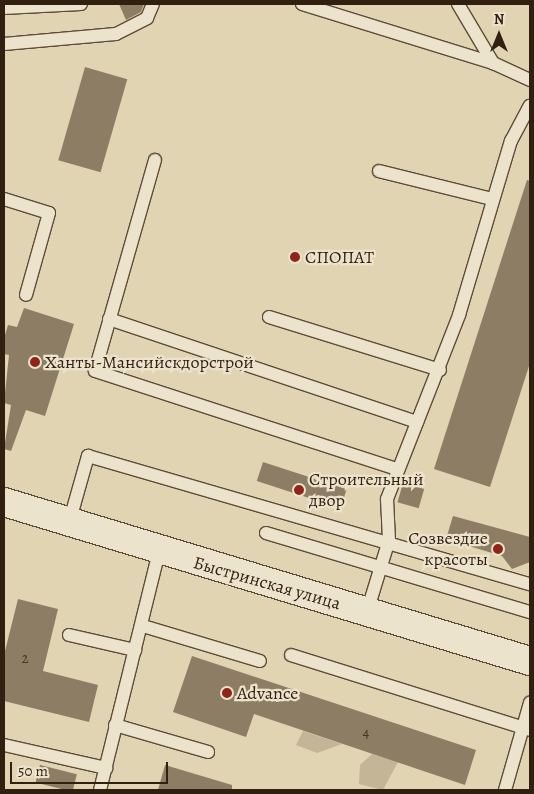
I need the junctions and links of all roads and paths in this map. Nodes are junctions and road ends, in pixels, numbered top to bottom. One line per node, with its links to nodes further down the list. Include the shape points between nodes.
1 (81, 4): 5 (lane)
2 (153, 4): 6 (lane, via 148,18 116,34)
3 (302, 4): 7 (lane)
4 (458, 4): 7 (lane)
5 (4, 8)
6 (4, 44)
7 (492, 63): 8 (lane)
8 (530, 80)
9 (530, 106): 13 (lane, via 511,141)
10 (154, 160): 16 (lane)
11 (378, 171): 13 (lane)
12 (4, 199): 14 (lane, via 49,213)
13 (492, 199): 17 (lane)
14 (26, 295)
15 (269, 316): 17 (lane)
16 (109, 319): 18 (lane); 19 (lane, via 94,371)
17 (440, 370): 18 (lane)
18 (417, 422): 19 (lane)
19 (397, 469): 23 (lane, via 387,499)
20 (4, 502): 21 (main road, Быстринская улица)
21 (69, 523): 23 (lane, via 88,456); 24 (main road, Быстринская улица)
22 (266, 533): 25 (lane)
23 (389, 540): 25 (lane); 26 (lane)
24 (159, 551): 27 (main road, Быстринская улица); 29 (lane)
25 (381, 568): 27 (lane); 28 (lane)
26 (530, 584)
27 (367, 612): 34 (main road, Быстринская улица)
28 (530, 612)
29 (143, 626): 31 (lane); 33 (lane)
30 (68, 635): 31 (lane)
31 (135, 650): 36 (lane)
32 (291, 655): 37 (lane)
33 (260, 661)
34 (530, 661)
35 (530, 703): 37 (lane)
36 (115, 725): 39 (lane); 40 (lane)
37 (527, 729): 42 (lane)
38 (4, 745): 40 (lane)
39 (208, 752)
40 (106, 768): 41 (lane)
41 (100, 790)
42 (505, 790)

